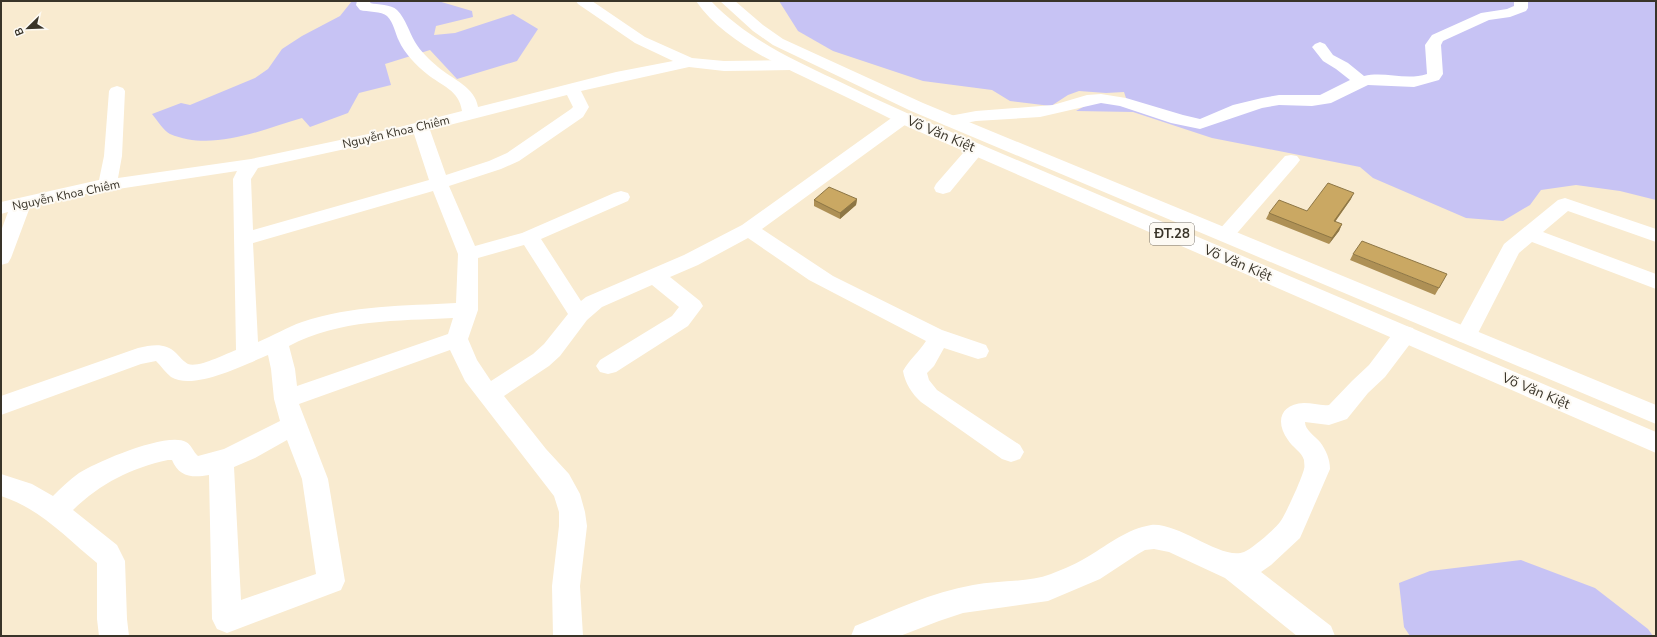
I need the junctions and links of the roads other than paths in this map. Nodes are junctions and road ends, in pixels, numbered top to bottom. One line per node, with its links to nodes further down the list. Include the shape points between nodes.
1 (364, 1): 12 (street, via 365,7 392,13 417,55 432,71 453,84 464,95 469,102)
2 (583, 1): 8 (street, via 640,40)
3 (703, 1): 7 (street, Võ Văn Kiệt / ĐT.28, via 725,24 748,42)
4 (727, 1): 7 (street, Võ Văn Kiệt / ĐT.28)
5 (1521, 1): 9 (street, via 1521,8 1515,12 1486,16 1437,38 1432,45 1434,77 1417,83 1372,80)
6 (1320, 47): 9 (street, via 1328,58)
7 (800, 60): 8 (street, Nguyễn Khoa Chiêm, via 724,66); 13 (street, Võ Văn Kiệt / ĐT.28); 14 (street, Võ Văn Kiệt / ĐT.28)
8 (689, 62): 10 (street, Nguyễn Khoa Chiêm)
9 (1361, 82): 14 (street, via 1324,99 1274,100 1229,112 1208,123 1200,124 1115,100 1098,98 1054,110 979,114)
10 (572, 88): 12 (street, Nguyễn Khoa Chiêm); 19 (street, via 580,104 580,110 549,133 505,161)
11 (117, 91): 20 (street, via 113,156)
12 (471, 115): 15 (street, Nguyễn Khoa Chiêm)
13 (903, 118): 16 (street, Võ Văn Kiệt / ĐT.28); 25 (street)
14 (950, 121): 27 (street, Võ Văn Kiệt / ĐT.28)
15 (421, 127): 18 (street, Nguyễn Khoa Chiêm); 19 (street)
16 (976, 149): 21 (street); 36 (street, Võ Văn Kiệt / ĐT.28)
17 (1291, 160): 27 (street)
18 (251, 164): 20 (street, Nguyễn Khoa Chiêm); 30 (street, via 242,179)
19 (439, 183): 30 (street); 31 (street)
20 (107, 185): 23 (street, Nguyễn Khoa Chiêm)
21 (943, 188)
22 (621, 197): 29 (street)
23 (21, 204): 24 (street, Nguyễn Khoa Chiêm); 32 (street)
24 (1, 208)
25 (749, 229): 34 (street); 41 (street, via 810,272)
26 (1529, 234): 28 (street, via 1566,204); 35 (street); 40 (street, via 1511,249)
27 (1224, 235): 33 (street, Võ Văn Kiệt / ĐT.28)
28 (1656, 236)
29 (529, 237): 31 (street); 38 (street)
30 (243, 239): 45 (street)
31 (468, 254): 37 (street)
32 (1, 258)
33 (1321, 275): 36 (street); 40 (street, Võ Văn Kiệt / ĐT.28)
34 (655, 276): 38 (street, via 594,302); 46 (street, via 692,306 680,321)
35 (1656, 282)
36 (1310, 294): 39 (street, Võ Văn Kiệt / ĐT.28)
37 (467, 310): 42 (street); 43 (street, via 338,320 310,327)
38 (579, 315): 47 (street, via 541,360)
39 (1405, 334): 52 (street, Võ Văn Kiệt / ĐT.28); 57 (street, via 1378,371 1338,412 1333,415 1304,412 1294,418 1294,429 1318,461 1316,469 1287,534 1254,562)
40 (1466, 335): 50 (street, Võ Văn Kiệt / ĐT.28)
41 (939, 338): 44 (street); 53 (street, via 926,360 915,371 920,386 929,396)
42 (457, 339): 47 (street, via 473,375); 48 (street)
43 (277, 343): 45 (street); 48 (street)
44 (978, 351)
45 (247, 354): 49 (street, via 211,369 193,373 180,371 163,354 138,356)
46 (608, 366)
47 (489, 394): 59 (street, via 567,494 573,526 566,586)
48 (286, 399): 51 (street)
49 (1, 406)
50 (1656, 414)
51 (294, 425): 54 (street); 54 (street, via 315,479 331,581 226,619)
52 (1656, 443)
53 (1011, 452)
54 (221, 462): 56 (street, via 194,467 185,461 178,449 168,449 88,481)
55 (1, 484): 56 (street, via 23,492)
56 (56, 510): 58 (street, via 107,554 111,561)
57 (1233, 567): 60 (street, via 1165,538 1146,538 1131,543 1098,566 1048,588 962,600); 61 (street)
58 (114, 636)
59 (568, 636)
60 (866, 636)
61 (1320, 636)

